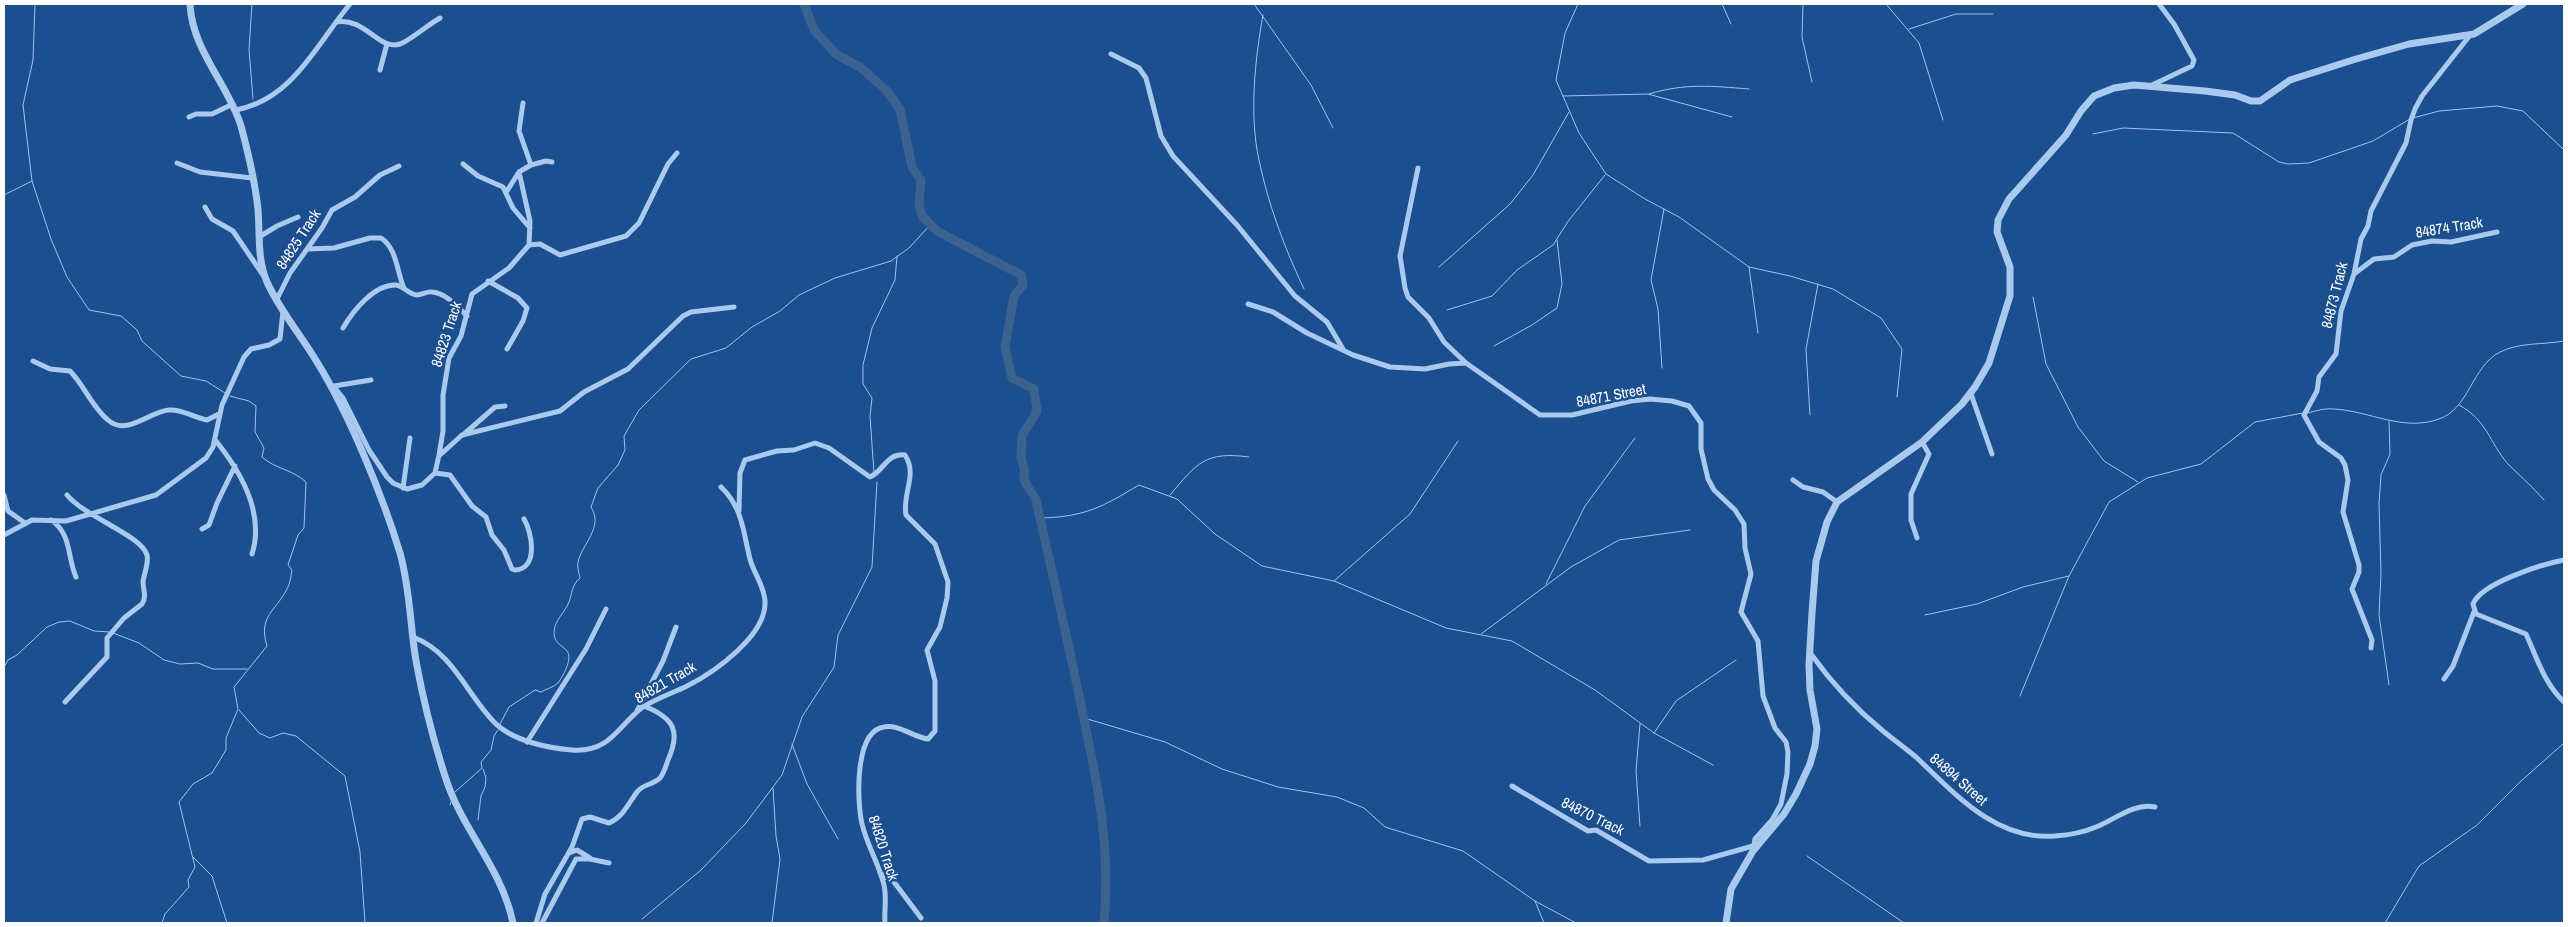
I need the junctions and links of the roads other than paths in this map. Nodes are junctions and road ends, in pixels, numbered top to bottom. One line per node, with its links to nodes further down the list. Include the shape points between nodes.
1 (190, 4): 13 (street, via 198,40)
2 (350, 4): 6 (street)
3 (2159, 4): 11 (street, via 2194,60 2192,66 2180,74)
4 (2523, 4): 7 (street)
5 (440, 18): 8 (street, via 402,43)
6 (336, 22): 8 (street, via 353,22); 13 (street, via 316,53 291,80 263,102)
7 (2472, 34): 11 (street, via 2409,44 2290,80 2260,101 2205,91); 32 (street, 84873 Track, via 2415,109 2402,153 2368,218)
8 (387, 44): 10 (street)
9 (1111, 54): 43 (street, via 1139,68 1146,78 1161,136 1173,156 1295,296 1327,322)
10 (380, 70)
11 (2147, 88): 49 (street, via 2134,85 2114,88 2094,96 2002,212 1996,232 2010,267 2010,296 1989,363)
12 (523, 103): 19 (street, via 518,131)
13 (234, 107): 14 (street); 23 (street)
14 (189, 118)
15 (676, 153): 30 (street, via 639,223 626,236 560,255 540,244)
16 (552, 162): 19 (street)
17 (177, 163): 23 (street, via 200,172)
18 (463, 164): 24 (street, via 478,176)
19 (531, 165): 22 (street)
20 (399, 166): 31 (street, 84825 Track, via 380,175 355,197 332,210)
21 (1418, 168): 45 (street, 84871 Street, via 1400,256 1405,288 1408,297 1429,318 1444,342)
22 (519, 172): 24 (street); 27 (street)
23 (252, 178): 29 (street)
24 (508, 191): 27 (street, via 513,208)
25 (205, 207): 33 (street, via 212,219 238,235)
26 (298, 217): 29 (street)
27 (530, 228): 30 (street)
28 (2497, 232): 32 (street, 84874 Track, via 2451,242 2412,245 2394,258 2374,259)
29 (259, 237): 33 (street)
30 (529, 245): 34 (street, 84823 Track, via 509,268)
31 (308, 249): 35 (street, via 334,248 381,238 396,260 398,276); 36 (street, 84825 Track)
32 (2354, 274): 81 (street, 84873 Track, via 2341,310 2336,354 2319,377 2317,391 2304,415 2319,442 2341,458 2345,465 2348,480 2343,512 2359,565 2352,589 2372,640)
33 (266, 280): 36 (street)
34 (488, 281): 40 (street, 84823 Track, via 472,294); 42 (street, via 518,298 527,308)
35 (405, 289): 40 (street, via 419,295 440,294); 41 (street, via 393,286 376,292 355,310)
36 (276, 300): 39 (street)
37 (1248, 304): 43 (street, via 1268,310)
38 (734, 307): 52 (street, via 683,316 628,368 584,392 560,411)
39 (283, 311): 47 (street); 51 (street, via 280,339 251,350 244,357)
40 (467, 316): 57 (street, 84823 Track, via 449,358)
41 (343, 328)
42 (507, 349)
43 (1343, 349): 45 (street, via 1363,359 1402,369)
44 (33, 361): 51 (street, via 50,369 70,371 104,416 115,424 138,423 167,410 178,410 207,420)
45 (1466, 363): 91 (street, 84871 Street, via 1540,415 1572,415 1650,399 1684,404 1696,414 1701,423 1701,449 1708,479 1744,524 1751,574 1741,612 1758,640 1763,696 1775,728 1788,747 1781,804 1755,839)
46 (371, 380): 48 (street)
47 (327, 381): 48 (street); 80 (street, via 365,462 400,553)
48 (334, 386): 62 (street, via 383,471 393,483)
49 (1971, 394): 55 (street); 56 (street)
50 (505, 406): 52 (street, via 495,407)
51 (220, 414): 54 (street)
52 (462, 435): 57 (street)
53 (410, 438): 62 (street)
54 (216, 441): 58 (street); 67 (street, via 206,458 156,495 116,504)
55 (1922, 442): 65 (street); 73 (street, via 1929,454 1911,494 1912,520)
56 (1992, 454)
57 (439, 455): 59 (street, 84823 Track)
58 (235, 466): 71 (street, via 209,525); 74 (street, via 248,491 257,529)
59 (434, 473): 62 (street, via 422,485 413,489); 68 (street, via 450,475 472,506 486,517 492,535 515,570 525,566 531,556 530,534)
60 (1794, 480): 65 (street, via 1803,487 1823,492)
61 (721, 487): 66 (street, 84821 Track)
62 (403, 488)
63 (67, 494): 67 (street)
64 (4, 495): 70 (street, via 8,511)
65 (1837, 502): 82 (street, via 1826,522 1816,561)
66 (739, 511): 86 (street, 84821 Track, via 753,568 764,594 765,611 759,627 723,662 689,685); 95 (street, 84820 Track, via 740,473 745,460 777,451 794,450 815,443 829,448 870,477 891,458 905,456 912,471 906,495 906,515 935,544 942,558 949,590 940,627 927,650 935,681 935,731 928,739 897,728 880,728 872,733 862,754 860,812)
67 (89, 515): 69 (street, via 66,521); 84 (street, via 127,535 145,551 145,599 111,632 107,638 107,657)
68 (524, 519)
69 (51, 520): 70 (street); 76 (street, via 66,537)
70 (25, 523): 72 (street)
71 (202, 530)
72 (4, 535)
73 (1917, 538)
74 (252, 554)
75 (2564, 560): 78 (street, via 2541,564 2486,589 2475,598)
76 (76, 577)
77 (606, 609): 88 (street, via 586,649)
78 (2474, 612): 83 (street, via 2453,666); 85 (street, via 2526,634 2549,684)
79 (676, 627): 87 (street)
80 (413, 637): 88 (street, 84821 Track, via 444,658 495,723); 97 (street, via 424,698 448,785 467,828 502,884)
81 (2371, 648)
82 (1810, 654): 90 (street, 84894 Street, via 1832,683 1970,807 2021,835 2074,835 2129,811 2147,806); 91 (street, via 1810,690 1817,729 1810,764 1784,814)
83 (2444, 679)
84 (65, 702)
85 (2564, 702)
86 (644, 706): 87 (street, 84821 Track); 92 (street, via 666,719 676,739 662,774 655,782 642,787 621,815 609,823 590,817 582,819)
87 (637, 712): 88 (street, 84821 Track, via 616,736 597,745 573,750)
88 (527, 742)
89 (1512, 786): 91 (street, 84870 Track, via 1571,822 1588,831 1596,830 1649,860 1703,860)
90 (2155, 808)
91 (1753, 849): 101 (street, via 1731,888)
92 (568, 854): 93 (street, via 577,850); 98 (street, via 545,894)
93 (590, 858): 94 (street); 99 (street, via 580,858 572,863)
94 (609, 863)
95 (880, 873): 96 (street, via 894,882); 100 (street, 84820 Track, via 886,894)
96 (921, 918)
97 (513, 923)
98 (536, 923)
99 (542, 923)
100 (885, 923)
101 (1726, 923)

